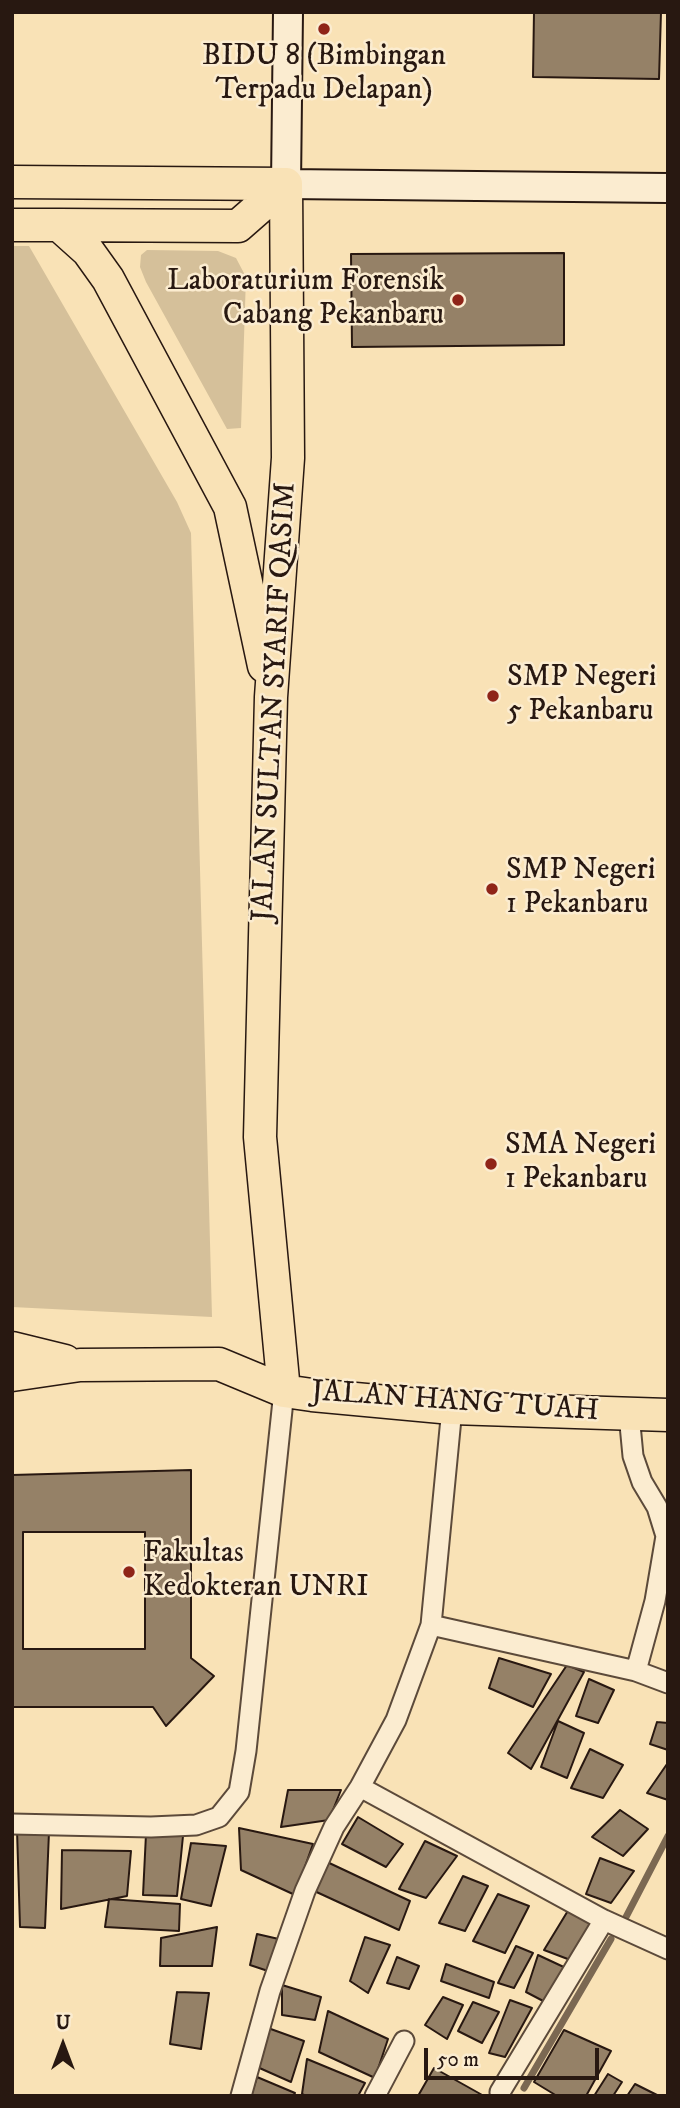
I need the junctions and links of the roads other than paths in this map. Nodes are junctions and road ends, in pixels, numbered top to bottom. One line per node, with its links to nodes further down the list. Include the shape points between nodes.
1 (288, 12): 3 (main road, JALAN SULTAN SYARIF QASIM)
2 (12, 182): 3 (main road)
3 (286, 184): 4 (main road); 6 (main road, via 238,226); 7 (main road, JALAN SULTAN SYARIF QASIM, via 288,458)
4 (668, 188)
5 (12, 225): 6 (main road)
6 (59, 225): 7 (main road, via 88,251 108,279 230,507)
7 (271, 697): 11 (main road, JALAN SULTAN SYARIF QASIM, via 260,1136)
8 (12, 1348): 9 (main road, JALAN HANG TUAH)
9 (80, 1365): 10 (main road, JALAN HANG TUAH); 11 (main road, JALAN HANG TUAH, via 219,1364)
10 (12, 1375)
11 (284, 1391): 12 (main road, JALAN HANG TUAH); 19 (street, via 239,1792 219,1817 197,1825)
12 (452, 1408): 13 (main road, JALAN HANG TUAH); 15 (street)
13 (629, 1414): 14 (main road, JALAN HANG TUAH); 16 (street, via 633,1456 666,1535)
14 (668, 1415)
15 (431, 1625): 16 (street); 18 (street, via 396,1720)
16 (636, 1671): 17 (street)
17 (668, 1683)
18 (360, 1787): 20 (street); 24 (street, via 334,1827 305,1891 270,1991)
19 (12, 1824)
20 (604, 1920): 21 (street); 23 (street)
21 (668, 1949)
22 (404, 2041): 25 (street)
23 (500, 2092)
24 (241, 2096)
25 (375, 2096)

